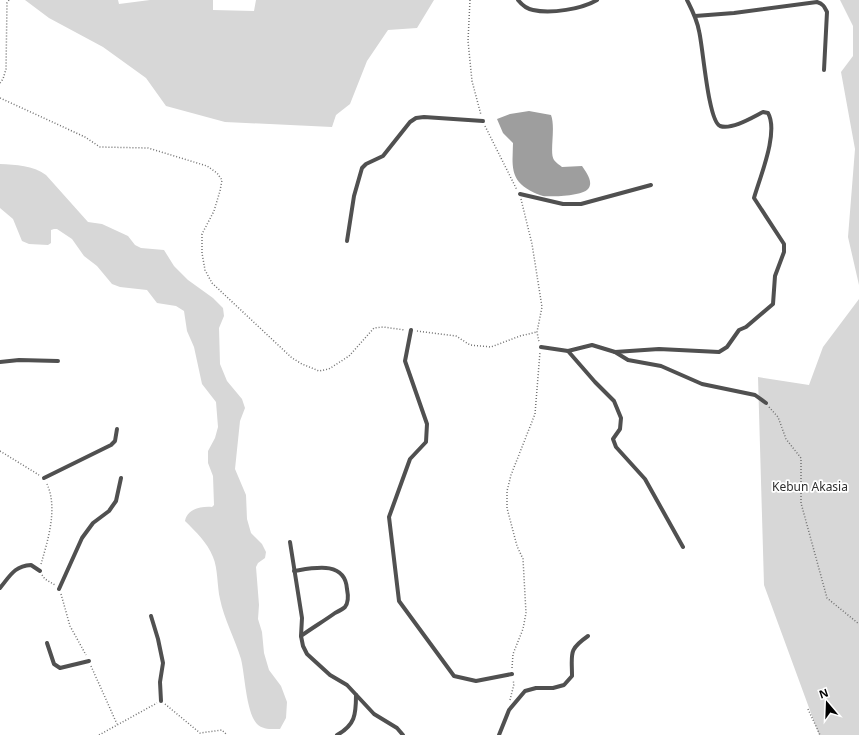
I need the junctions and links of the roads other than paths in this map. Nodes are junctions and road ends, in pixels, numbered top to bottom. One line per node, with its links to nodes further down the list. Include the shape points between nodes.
1 (518, 0): 2 (lane, via 532,10 550,12 582,7)
2 (597, 0)
3 (687, 0): 4 (lane)
4 (696, 16): 5 (lane, via 821,3 827,12); 13 (lane, via 709,100 715,122 727,127 764,112 770,115 773,130 754,198 784,244 784,252 775,276 773,304 739,330 727,347 719,352 659,349)
5 (824, 70)
6 (483, 121): 9 (lane, via 424,117 410,122 383,156 362,168 354,196)
7 (651, 186): 8 (lane, via 581,204 563,204)
8 (520, 194)
9 (347, 241)
10 (411, 330): 31 (lane, via 405,361 427,424 426,442 410,459 389,517 399,601 454,676 476,681)
11 (540, 347): 12 (lane)
12 (568, 351): 13 (lane, via 592,345); 21 (lane, via 614,401 621,418 620,429 613,439 616,447 645,479)
13 (615, 352): 16 (lane, via 628,360 661,366 702,384 755,395)
14 (0, 362): 15 (lane)
15 (58, 362)
16 (766, 403)
17 (117, 429): 18 (lane, via 115,441 111,445)
18 (44, 478)
19 (121, 478): 25 (lane, via 116,501 93,523 82,538)
20 (290, 542): 22 (lane)
21 (682, 547)
22 (294, 571): 27 (lane, via 302,618); 27 (lane, via 328,568 339,572 347,586 348,597 345,606)
23 (40, 572): 24 (lane, via 31,565 16,568)
24 (0, 588)
25 (60, 589)
26 (151, 616): 33 (lane, via 163,663)
27 (301, 636): 32 (lane, via 307,654)
28 (588, 636): 36 (lane, via 576,645 572,652 572,676 564,685 525,691 509,710)
29 (47, 643): 30 (lane, via 54,664 60,668)
30 (88, 661)
31 (512, 674)
32 (356, 695): 34 (lane, via 354,720 346,730); 35 (lane, via 374,714 397,728)
33 (161, 701)
34 (336, 735)
35 (403, 735)
36 (499, 735)

